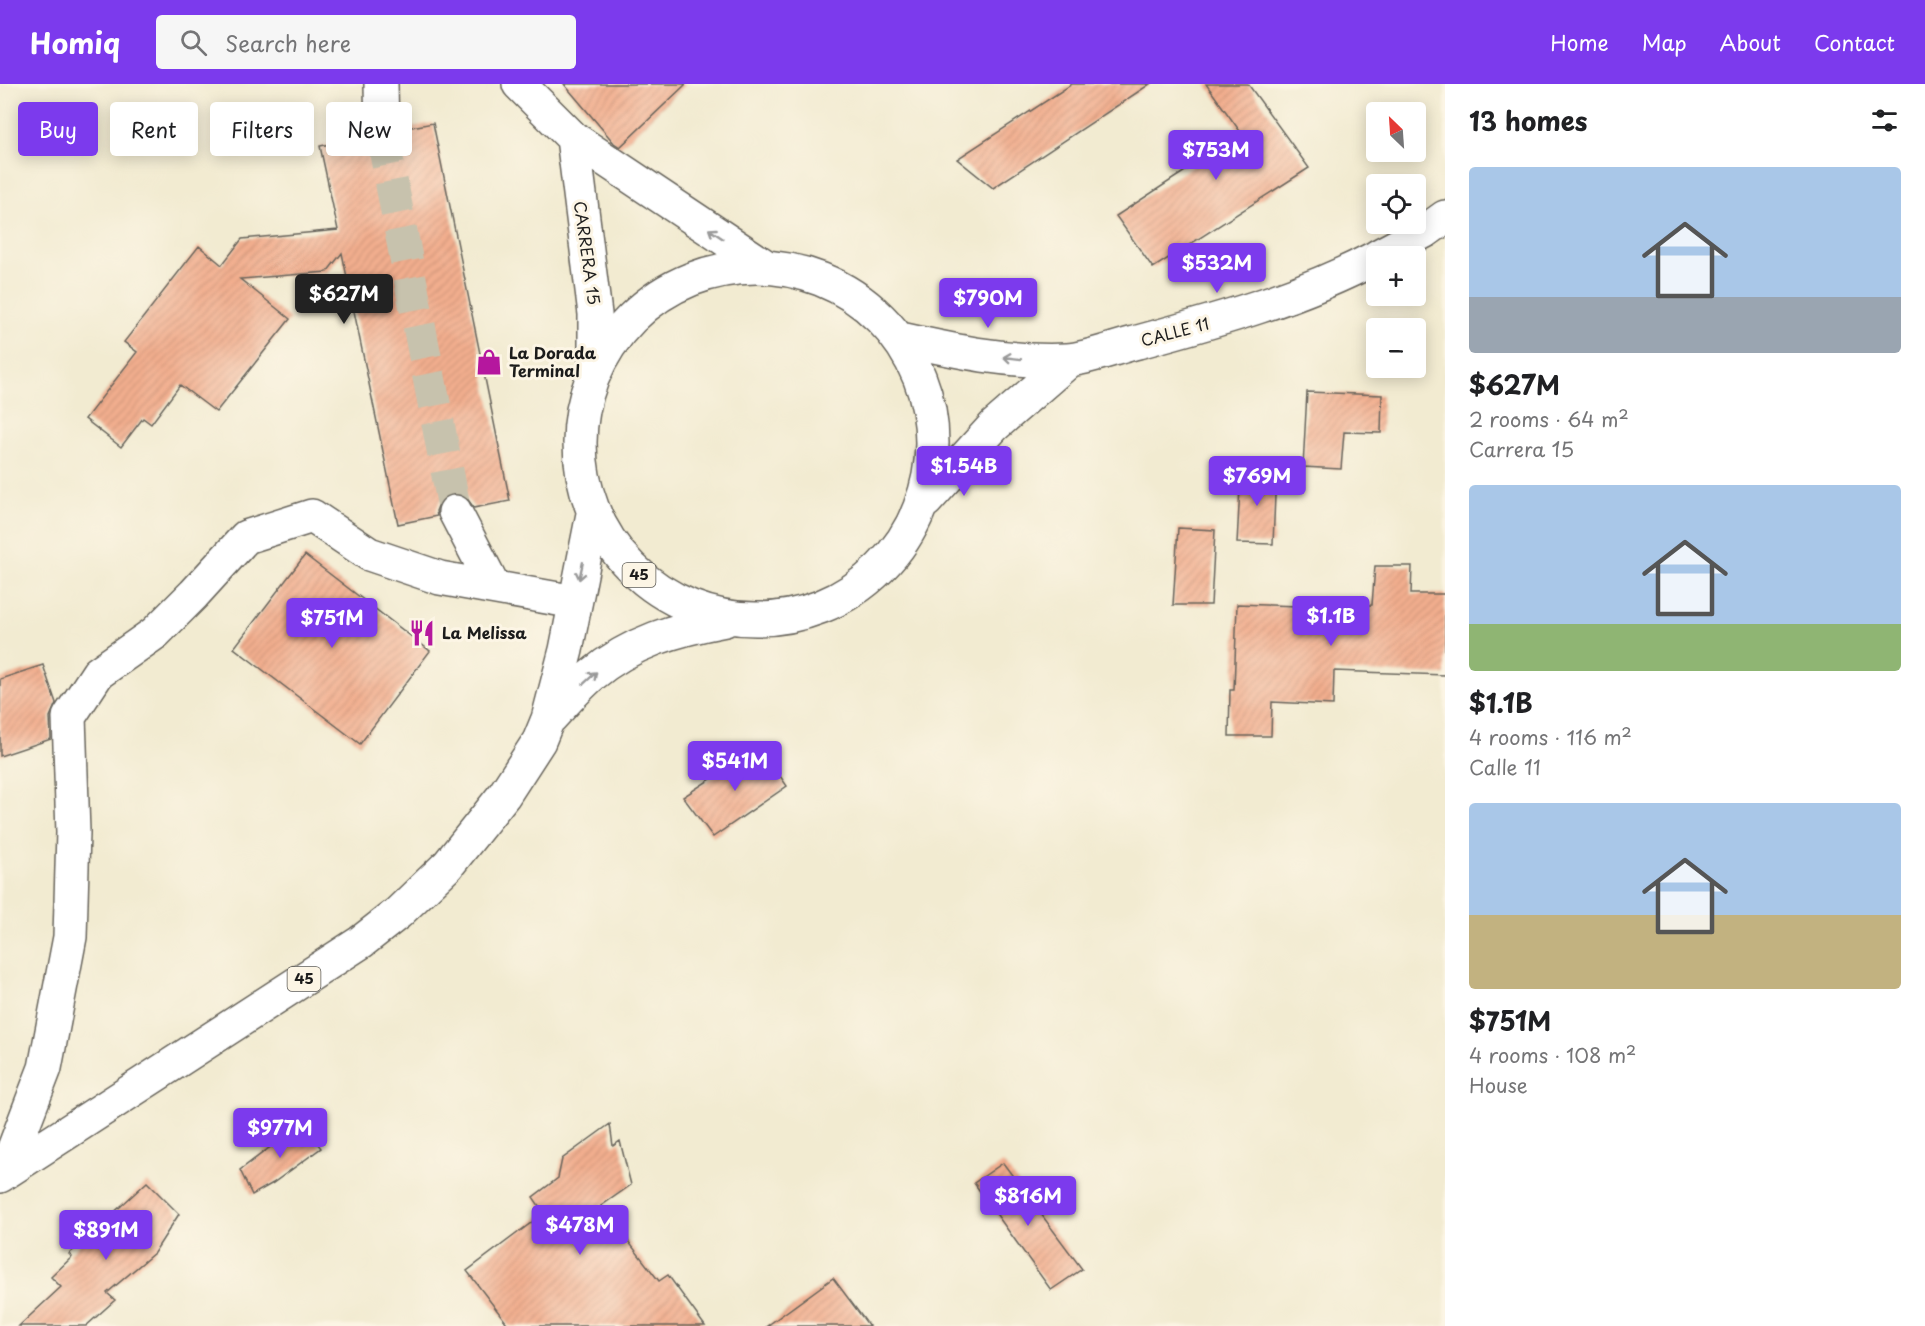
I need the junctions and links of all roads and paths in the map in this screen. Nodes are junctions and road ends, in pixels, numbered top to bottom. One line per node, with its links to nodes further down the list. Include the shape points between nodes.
1 (381, 84): 3 (main road)
2 (519, 84): 4 (main road, 45)
3 (381, 102)
4 (573, 138): 8 (main road, 45, one-way to 4); 11 (main road, CARRERA 15 / 45, via 596,314)
5 (1445, 217): 6 (main road, CALLE 11)
6 (1397, 246)
7 (1366, 263): 10 (main road, CALLE 11, via 1212,322)
8 (765, 266): 9 (main road, 45, via 804,272 841,287 873,310); 11 (main road, 45, via 713,272 683,282 647,303 618,333)
9 (901, 339): 10 (main road, CALLE 11, one-way to 9, via 1023,360); 12 (main road, 45, via 922,378 933,421 932,466)
10 (1070, 360): 12 (main road, CALLE 11, via 994,426)
11 (596, 368): 14 (main road, 45, via 583,404 579,441 582,478)
12 (920, 508): 17 (main road, 45, via 898,549 866,581 826,605 781,617)
13 (455, 512): 15 (main road)
14 (593, 514): 16 (main road, 45, one-way to 16); 17 (main road, 45, via 617,553 650,585 691,607)
15 (494, 587): 16 (main road); 19 (main road, via 440,578 369,554 312,516 246,537 155,633 98,673 69,717 73,832 70,937 45,1068)
16 (575, 602): 18 (main road, 45)
17 (735, 619): 18 (main road, 45, one-way to 17, via 593,675 645,641)
18 (548, 719): 19 (main road, 45, via 524,767 471,838 398,913 343,954)
19 (3, 1174)

